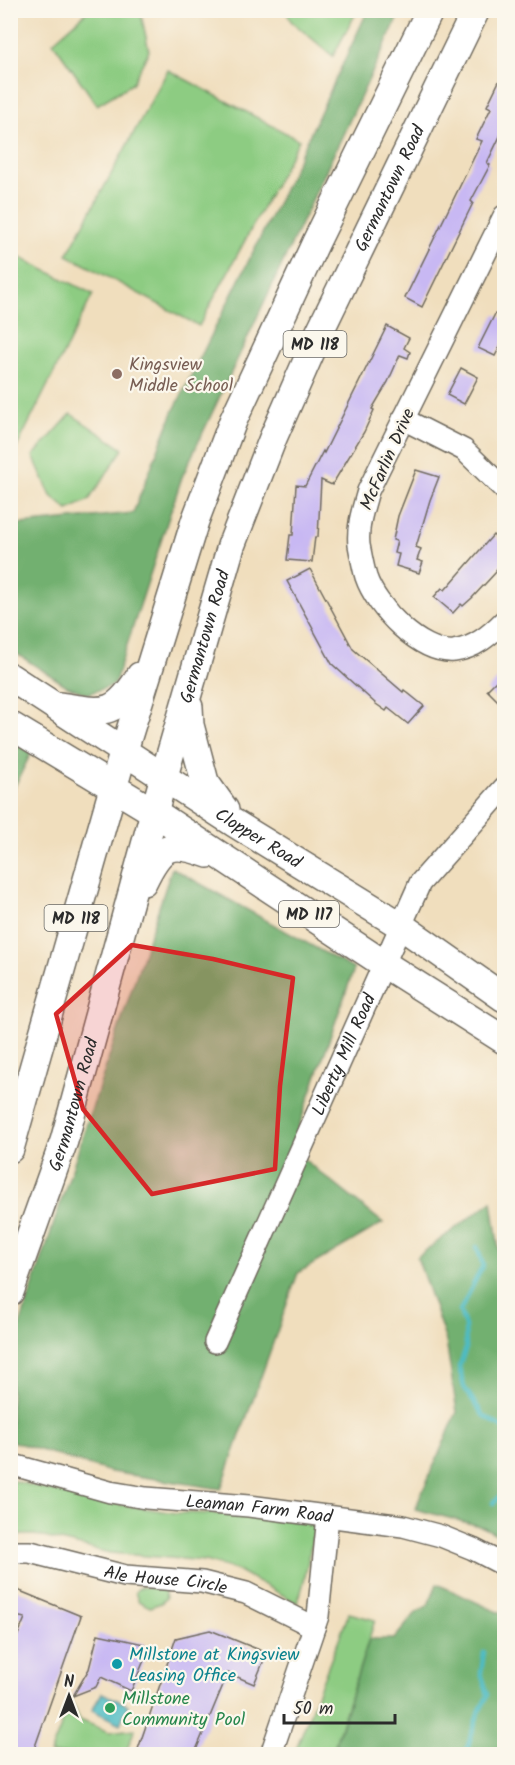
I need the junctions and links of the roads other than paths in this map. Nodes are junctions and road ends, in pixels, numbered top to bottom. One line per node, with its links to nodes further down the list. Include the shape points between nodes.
1 (430, 10): 7 (main road, MD 118, via 233,421 195,521)
2 (476, 10): 9 (main road, Germantown Road / MD 118, via 325,321 273,438 231,546)
3 (504, 216): 4 (street, McFarlin Drive)
4 (403, 419): 5 (street, via 464,450); 6 (street, McFarlin Drive, via 368,491 359,522 359,545 367,578 386,611 420,642 436,649 454,651 486,639)
5 (504, 489)
6 (504, 621)
7 (152, 657): 10 (main road, via 128,696 114,708 96,711); 12 (main road, MD 118)
8 (10, 677): 10 (main road, Clopper Road / MD 117)
9 (188, 691): 13 (main road, Germantown Road / MD 118); 17 (main road, via 190,725 205,782)
10 (54, 705): 12 (main road, Clopper Road / MD 117)
11 (10, 725): 14 (main road, Clopper Road / MD 117)
12 (124, 750): 13 (main road, Clopper Road / MD 117); 14 (main road, MD 118)
13 (164, 776): 16 (main road, Germantown Road / MD 118); 17 (main road, Clopper Road / MD 117)
14 (113, 788): 16 (main road, Clopper Road / MD 117); 24 (main road, MD 118)
15 (504, 788): 20 (street, Liberty Mill Road, via 420,883)
16 (154, 812): 18 (main road, Clopper Road / MD 117); 19 (main road, Germantown Road / MD 118)
17 (234, 823): 20 (main road, Clopper Road / MD 117)
18 (225, 860): 19 (main road, via 188,847 171,847 154,859); 21 (main road, Clopper Road / MD 117)
19 (125, 921): 25 (main road, Germantown Road / MD 118, via 64,1141)
20 (400, 925): 21 (street, Liberty Mill Road); 22 (main road, Clopper Road / MD 117)
21 (384, 964): 23 (main road, Clopper Road / MD 117); 26 (street, Liberty Mill Road)
22 (504, 998)
23 (504, 1040)
24 (10, 1149)
25 (10, 1292)
26 (215, 1342)
27 (10, 1464): 28 (street, Leaman Farm Road, via 146,1498)
28 (328, 1516): 30 (street, Leaman Farm Road, via 403,1526 441,1536); 31 (street)
29 (10, 1551): 31 (street, Ale House Circle, via 30,1551 125,1576 202,1582 246,1593)
30 (504, 1564)
31 (314, 1627): 32 (street)
32 (271, 1755)

